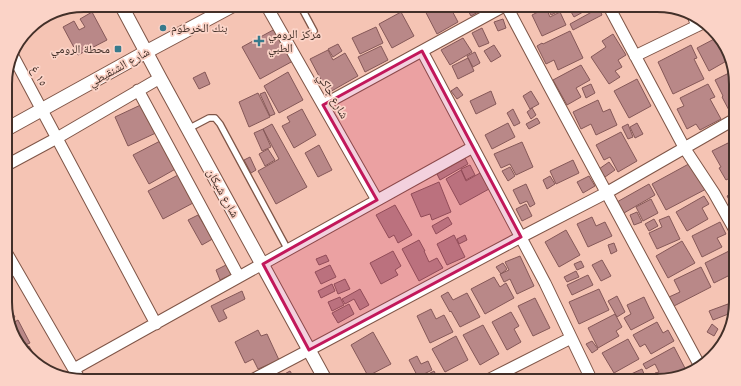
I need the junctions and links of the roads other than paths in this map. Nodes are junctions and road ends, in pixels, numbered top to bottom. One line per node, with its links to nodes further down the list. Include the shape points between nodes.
1 (125, 12): 11 (street, شارع شيكان)
2 (221, 12): 11 (street, شارع الشنقيطي)
3 (270, 12): 16 (street, شارع جاكي)
4 (304, 12): 9 (lane)
5 (493, 12): 10 (street)
6 (510, 12): 25 (street)
7 (612, 12): 12 (street)
8 (698, 25): 12 (street)
9 (314, 32)
10 (422, 51): 16 (street); 22 (street)
11 (146, 52): 14 (street, شارع شيكان); 17 (street, شارع الشنقيطي)
12 (635, 56): 23 (street)
13 (16, 61): 17 (street, ١٥ غ)
14 (160, 78): 15 (street); 20 (street, شارع شيكان)
15 (138, 90): 21 (street); 32 (street)
16 (323, 105): 26 (street, شارع جاكي)
17 (42, 110): 19 (street, شارع الشنقيطي); 21 (street, ١٥ غ)
18 (729, 123): 23 (street)
19 (12, 126)
20 (188, 129): 29 (lane, via 209,118 214,118 220,124); 30 (street, شارع شيكان)
21 (57, 138): 24 (street); 33 (street, ١٥ غ)
22 (474, 147): 26 (street); 28 (street)
23 (685, 149): 25 (street); 27 (street)
24 (12, 162)
25 (606, 193): 28 (street); 36 (street)
26 (377, 200): 29 (street)
27 (729, 220)
28 (520, 237): 34 (street); 35 (street)
29 (288, 250): 30 (street)
30 (262, 264): 32 (street); 35 (street, شارع شيكان)
31 (12, 274): 37 (street)
32 (239, 277): 33 (street)
33 (156, 324): 37 (street)
34 (571, 338): 41 (street); 42 (street)
35 (309, 350): 39 (street); 40 (street, شارع شيكان)
36 (698, 362)
37 (74, 369): 38 (street)
38 (77, 374)
39 (263, 374)
40 (322, 374)
41 (500, 374)
42 (589, 374)

